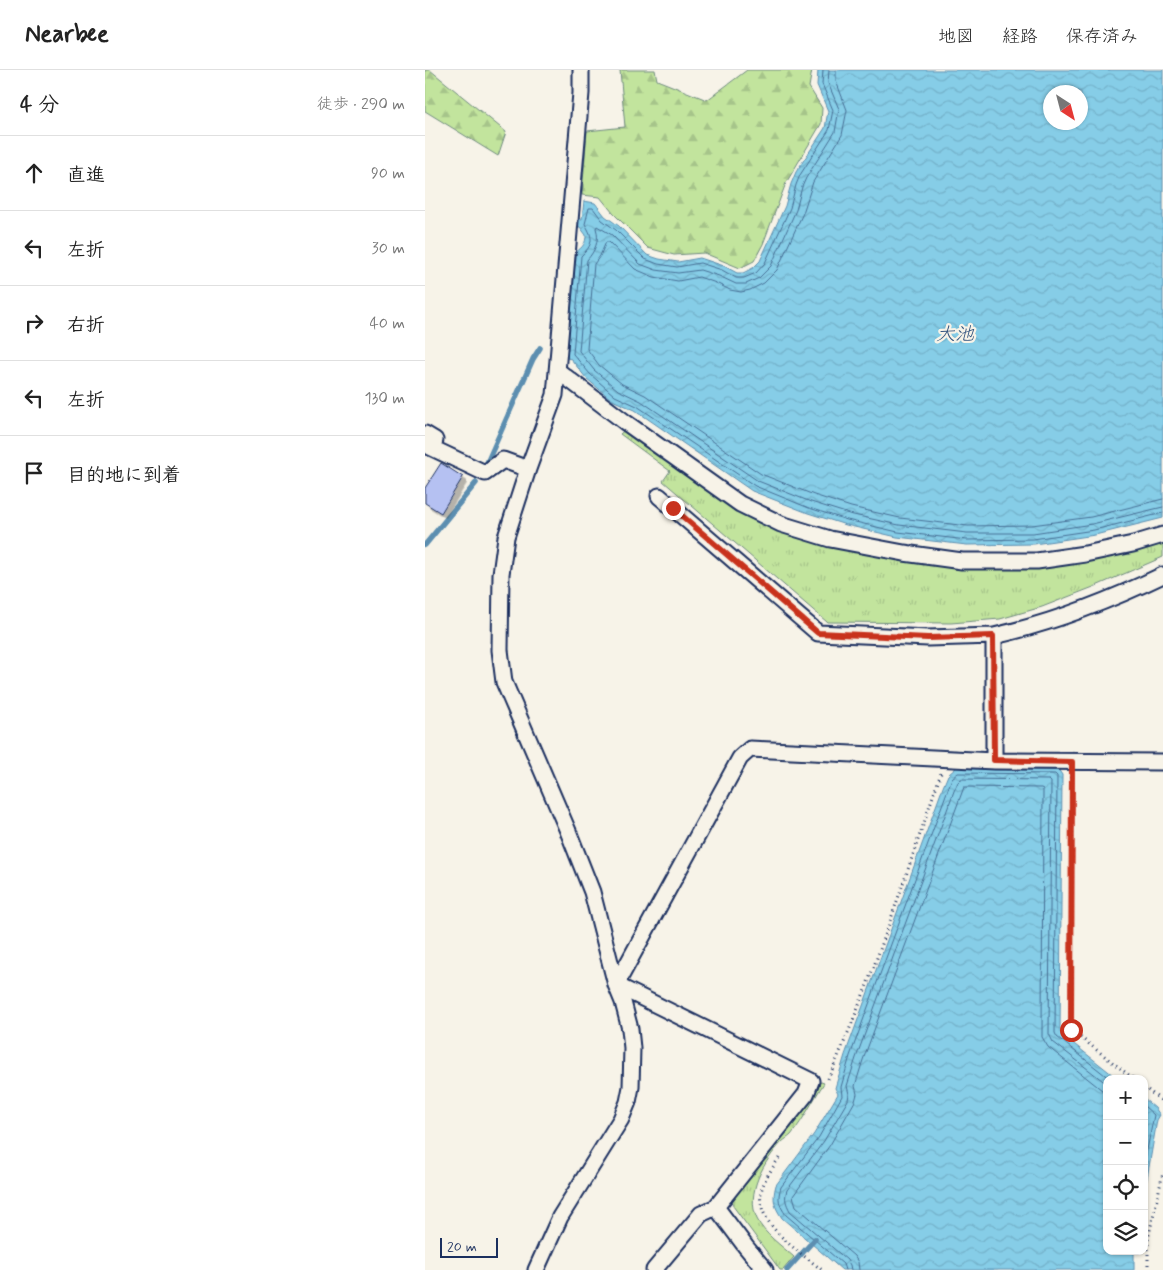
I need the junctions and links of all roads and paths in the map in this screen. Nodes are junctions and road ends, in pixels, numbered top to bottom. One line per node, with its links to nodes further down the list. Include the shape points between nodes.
1 (581, 70): 2 (street)
2 (558, 371): 4 (street, via 555,395); 6 (street, via 740,504 781,524 830,540 962,561 1037,561 1104,550)
3 (427, 446): 4 (street, via 485,473 503,460)
4 (528, 469): 13 (street, via 506,537 501,574 500,650 504,682 591,892)
5 (659, 496): 8 (street, via 818,633 928,638)
6 (1163, 535)
7 (1163, 575): 8 (street, via 1090,607)
8 (993, 636): 10 (street)
9 (946, 758): 10 (street); 13 (street, via 750,748 740,758); 15 (path, via 846,1039)
10 (994, 760): 11 (street)
11 (1072, 762): 12 (street); 14 (path, via 1071,1030)
12 (1163, 762)
13 (616, 985): 20 (street, via 811,1081 805,1094); 21 (street, via 630,1029 632,1048 628,1102 621,1119 560,1217)
14 (1128, 1075)
15 (825, 1085)
16 (1148, 1090): 17 (path)
17 (1163, 1102)
18 (784, 1152): 24 (path, via 766,1178 761,1194 764,1214 774,1230)
19 (1163, 1172): 25 (path, via 1148,1239)
20 (716, 1207): 22 (street, via 701,1214); 23 (street)
21 (536, 1270)
22 (654, 1270)
23 (765, 1270)
24 (822, 1270)
25 (1148, 1270)

